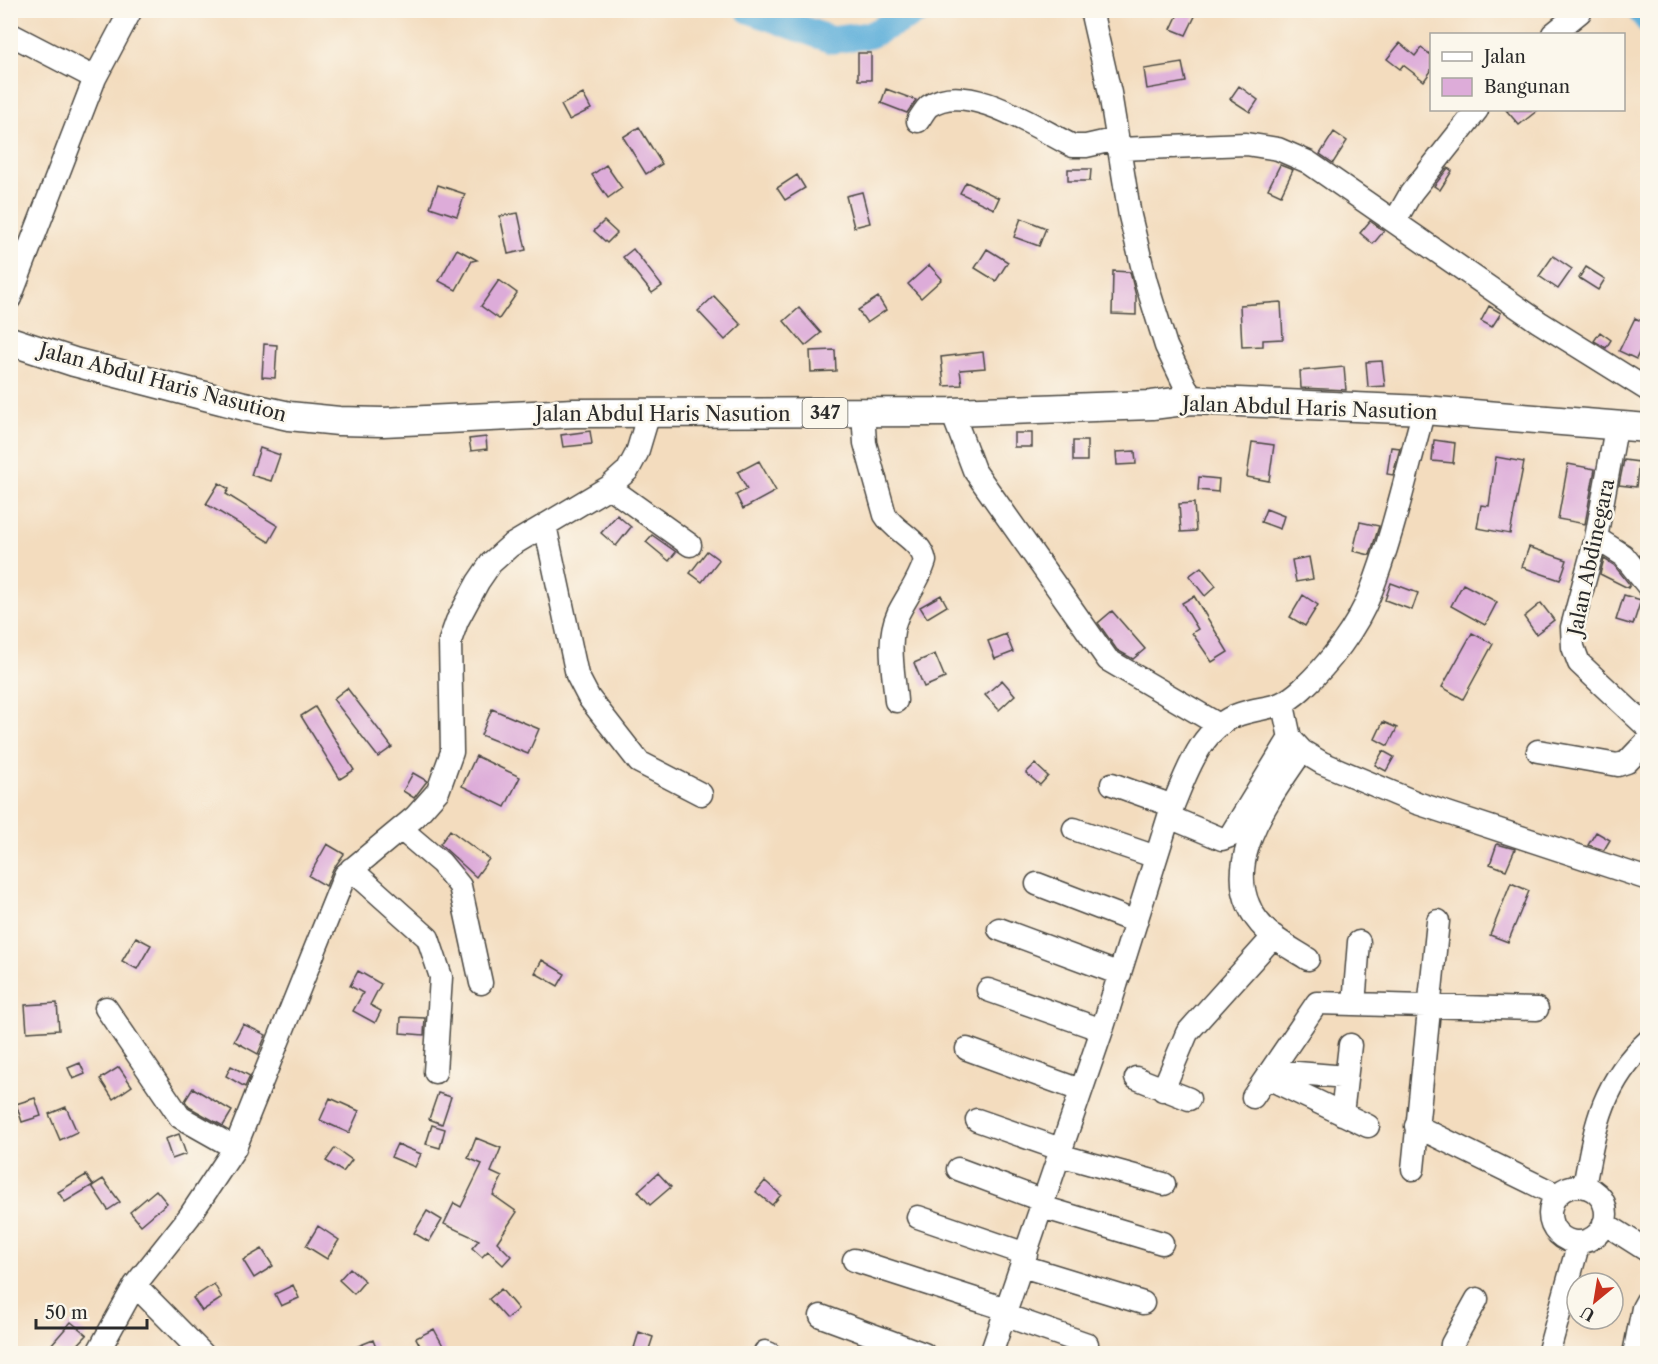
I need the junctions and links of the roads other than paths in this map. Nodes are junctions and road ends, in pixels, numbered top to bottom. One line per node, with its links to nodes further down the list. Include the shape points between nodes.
1 (131, 10): 6 (street)
2 (1090, 10): 9 (street)
3 (1580, 12): 4 (street)
4 (1554, 33)
5 (10, 34): 6 (street)
6 (95, 78): 11 (street)
7 (1476, 111): 10 (street, via 1411,193)
8 (918, 121): 9 (street, via 929,106 947,99 979,99 1073,146)
9 (1118, 144): 10 (street, via 1246,144 1278,149 1308,162); 14 (street, via 1146,282 1166,346)
10 (1395, 221): 13 (street, via 1539,322)
11 (10, 298)
12 (10, 341): 18 (main road, Jalan Abdul Haris Nasution / 347, via 74,362 289,416 383,422)
13 (1647, 390)
14 (1192, 400): 15 (main road, Jalan Abdul Haris Nasution / 347); 17 (main road, Jalan Abdul Haris Nasution / 347)
15 (1424, 410): 19 (main road, Jalan Abdul Haris Nasution / 347); 27 (street, via 1370,594 1353,627 1321,670)
16 (863, 412): 17 (main road, Jalan Abdul Haris Nasution / 347); 18 (main road, Jalan Abdul Haris Nasution / 347); 26 (street, via 865,443 885,515 919,547 925,561 893,629)
17 (952, 412): 28 (street, via 974,470 1108,660)
18 (649, 413): 21 (street, via 634,460)
19 (1616, 428): 20 (main road, Jalan Abdul Haris Nasution / 347); 23 (street, Jalan Abdinegara)
20 (1647, 428)
21 (609, 487): 22 (street); 24 (street)
22 (545, 525): 34 (street, via 577,675 589,698 639,762); 36 (street, via 491,563 457,621 450,641 452,752 438,791)
23 (1596, 538): 25 (street, via 1623,555); 29 (street, Jalan Abdinegara, via 1572,627 1573,647 1579,663)
24 (690, 545)
25 (1647, 586)
26 (896, 701)
27 (1283, 705): 28 (street, via 1240,714); 31 (street)
28 (1219, 725): 35 (street, via 1200,746)
29 (1647, 728)
30 (1647, 740): 32 (street, via 1627,762 1618,765)
31 (1296, 744): 35 (street, via 1230,836 1222,839); 40 (street, via 1322,763 1417,803); 45 (street, via 1253,831 1241,880 1251,911)
32 (1538, 751)
33 (1112, 784): 35 (street)
34 (701, 794)
35 (1171, 812): 38 (street)
36 (401, 829): 39 (street); 49 (street, via 441,863 460,886)
37 (1074, 829): 38 (street)
38 (1156, 857): 43 (street)
39 (351, 869): 59 (street, via 428,938 441,977); 71 (street, via 345,875)
40 (1647, 879)
41 (1037, 884): 43 (street)
42 (1438, 921): 53 (street)
43 (1136, 922): 48 (street)
44 (999, 929): 48 (street)
45 (1274, 936): 47 (street); 64 (street, via 1187,1033)
46 (1359, 942): 51 (street)
47 (1308, 959)
48 (1120, 974): 55 (street)
49 (481, 983)
50 (988, 990): 55 (street)
51 (1354, 1005): 53 (street); 60 (street, via 1317,1003)
52 (106, 1008): 71 (street, via 180,1118)
53 (1429, 1008): 54 (street); 70 (street)
54 (1537, 1009)
55 (1102, 1030): 63 (street)
56 (1647, 1041): 76 (street, via 1606,1093)
57 (1350, 1045): 61 (street)
58 (967, 1049): 63 (street)
59 (435, 1072)
60 (1270, 1074): 61 (street); 65 (street); 67 (street)
61 (1346, 1077): 67 (street)
62 (1136, 1078): 64 (street)
63 (1080, 1090): 72 (street)
64 (1163, 1090): 66 (street)
65 (1252, 1097)
66 (1189, 1099)
67 (1342, 1114): 69 (street)
68 (977, 1120): 72 (street)
69 (1368, 1126)
70 (1416, 1126): 74 (street); 77 (street)
71 (235, 1148): 86 (street, via 189,1217)
72 (1060, 1152): 75 (street); 78 (street)
73 (958, 1169): 78 (street)
74 (1413, 1169)
75 (1164, 1184)
76 (1584, 1187): 77 (street, via 1565,1189); 80 (street, via 1599,1196 1604,1205)
77 (1557, 1195): 81 (street, via 1552,1203 1551,1221 1561,1236)
78 (1043, 1204): 82 (street); 85 (street)
79 (918, 1217): 85 (street)
80 (1604, 1223): 81 (street, via 1595,1236); 83 (street)
81 (1580, 1242): 98 (street)
82 (1162, 1243)
83 (1647, 1251)
84 (854, 1260): 90 (street)
85 (1024, 1260): 89 (street); 90 (street)
86 (135, 1285): 93 (street); 94 (street)
87 (1478, 1299): 97 (street, via 1452,1344)
88 (1647, 1299): 99 (street)
89 (1143, 1304)
90 (1005, 1312): 92 (street); 96 (street)
91 (820, 1316): 95 (street)
92 (1087, 1344)
93 (97, 1353)
94 (203, 1353)
95 (924, 1353)
96 (991, 1353)
97 (1451, 1353)
98 (1548, 1353)
99 (1634, 1353)

